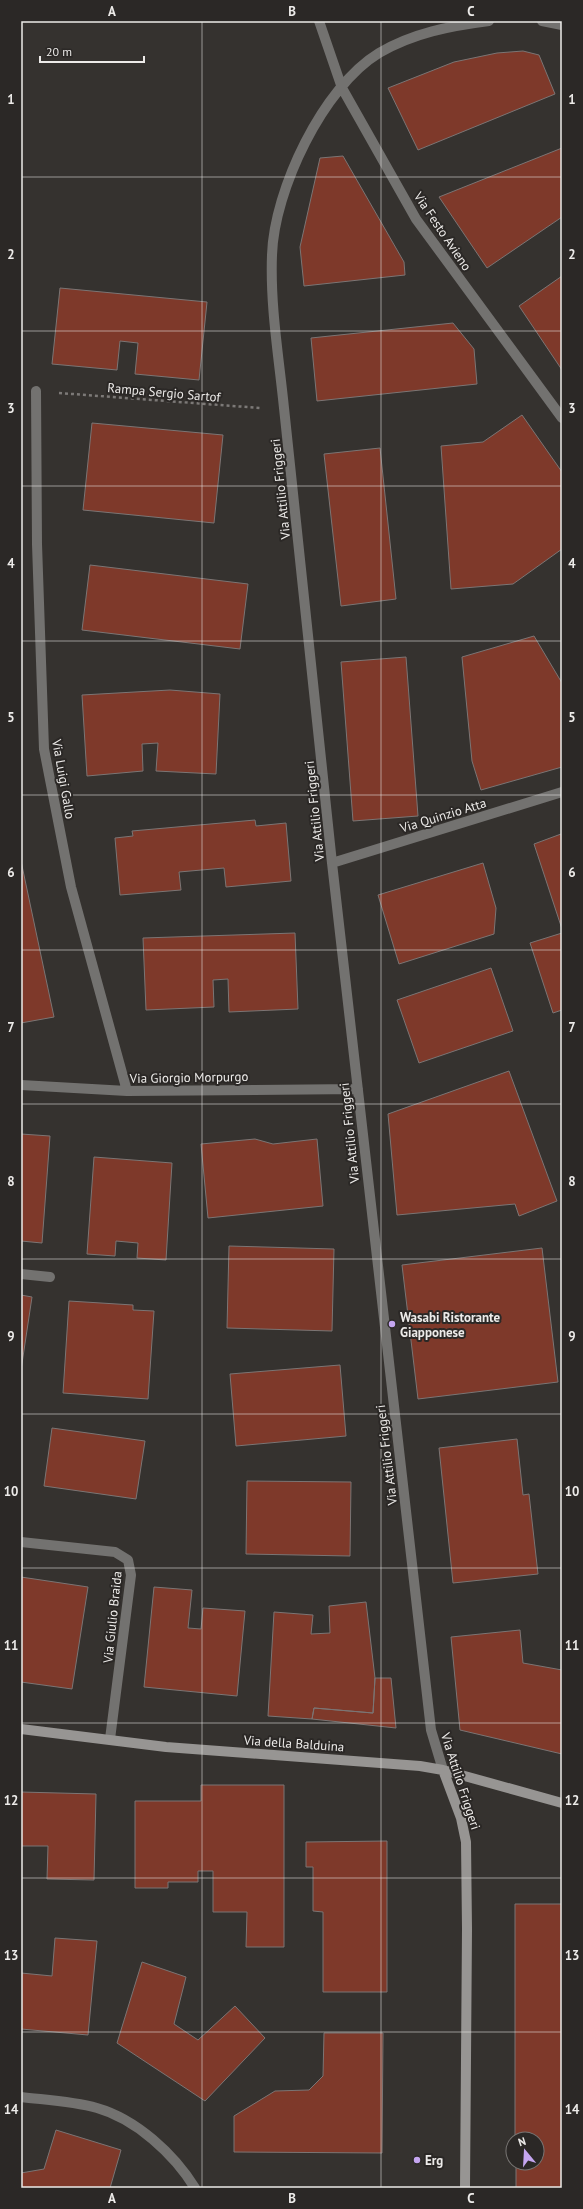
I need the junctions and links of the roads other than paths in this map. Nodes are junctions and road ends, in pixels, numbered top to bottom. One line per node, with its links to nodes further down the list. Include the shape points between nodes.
1 (319, 21): 5 (street, Via Festo Avieno)
2 (489, 21): 5 (street, Via Attilio Friggeri, via 451,26 398,43 368,61)
3 (542, 21): 4 (street)
4 (562, 25)
5 (342, 88): 7 (street, Via Festo Avieno, via 416,219); 9 (street, Via Attilio Friggeri, via 312,130 293,166 276,224 272,255 284,401)
6 (36, 391): 12 (street, Via Luigi Gallo, via 44,748 71,887)
7 (562, 418)
8 (562, 792): 9 (street, Via Quinzio Atta)
9 (332, 863): 11 (street, Via Attilio Friggeri)
10 (21, 1085): 12 (street, Via Giorgio Morpurgo)
11 (358, 1089): 12 (street, Via Giorgio Morpurgo); 18 (street, Via Attilio Friggeri, via 431,1730)
12 (127, 1091)
13 (21, 1274): 14 (street)
14 (50, 1277)
15 (21, 1542): 17 (street, Via Giulio Braida, via 115,1552 123,1554 128,1560 130,1575)
16 (21, 1729): 17 (street, Via della Balduina)
17 (110, 1739): 18 (street, Via della Balduina, via 166,1747)
18 (442, 1770): 19 (street, Via della Balduina); 22 (street, Via Attilio Friggeri, via 461,1818 466,1842 468,1929)
19 (562, 1803)
20 (21, 2097): 21 (street, via 78,2104 113,2114 154,2142 185,2172)
21 (195, 2188)
22 (465, 2188)

